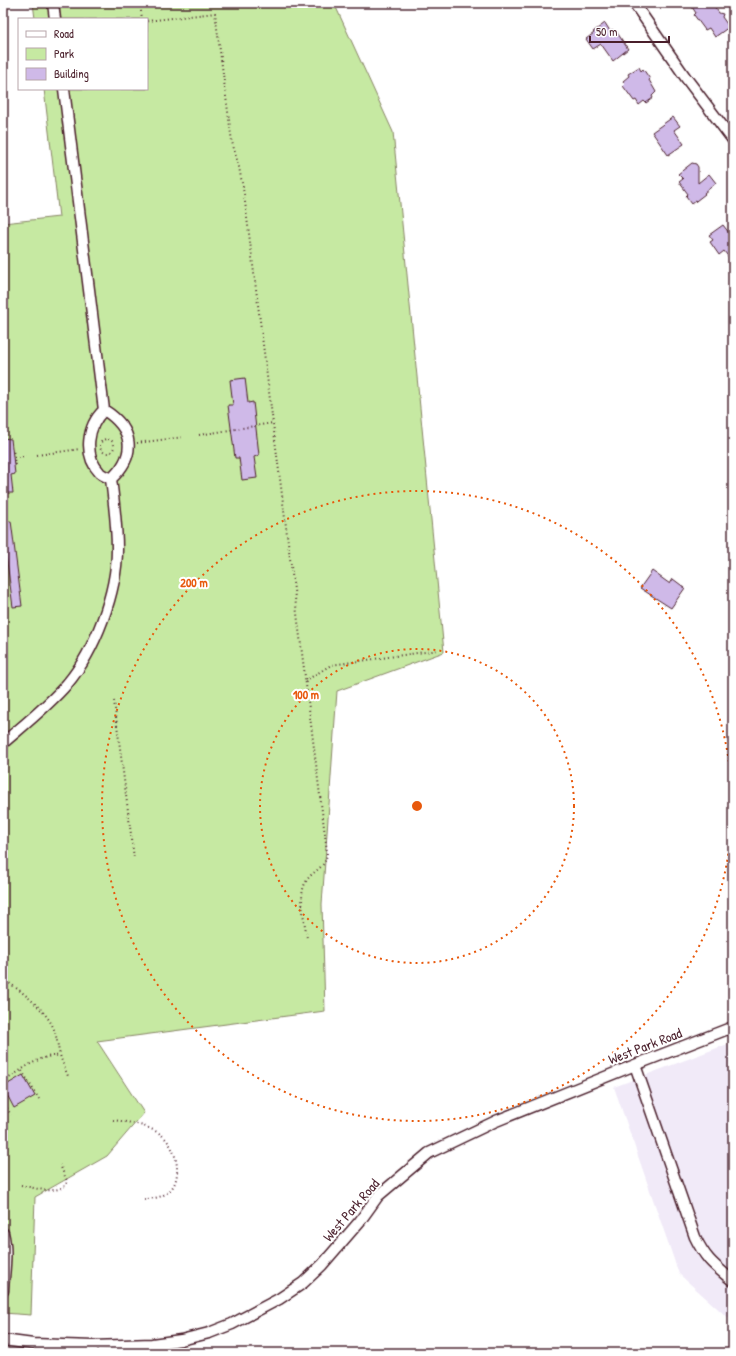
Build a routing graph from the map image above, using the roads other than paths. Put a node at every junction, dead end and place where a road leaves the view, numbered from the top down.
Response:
1 (53, 3) edge
2 (634, 3) edge
3 (55, 18) edge
4 (64, 90) edge
5 (733, 140) edge
6 (104, 410) junction
7 (111, 479) junction
8 (3, 743) edge
9 (733, 1027) edge
10 (635, 1064) junction
11 (3, 1233) edge
12 (733, 1281) edge
13 (3, 1291) edge
14 (3, 1340) edge

1 - 3 street
2 - 5 street
4 - 6 street
6 - 7 street
6 - 7 street
7 - 8 street
9 - 10 street, West Park Road
10 - 12 street
10 - 14 street, West Park Road
11 - 13 street

